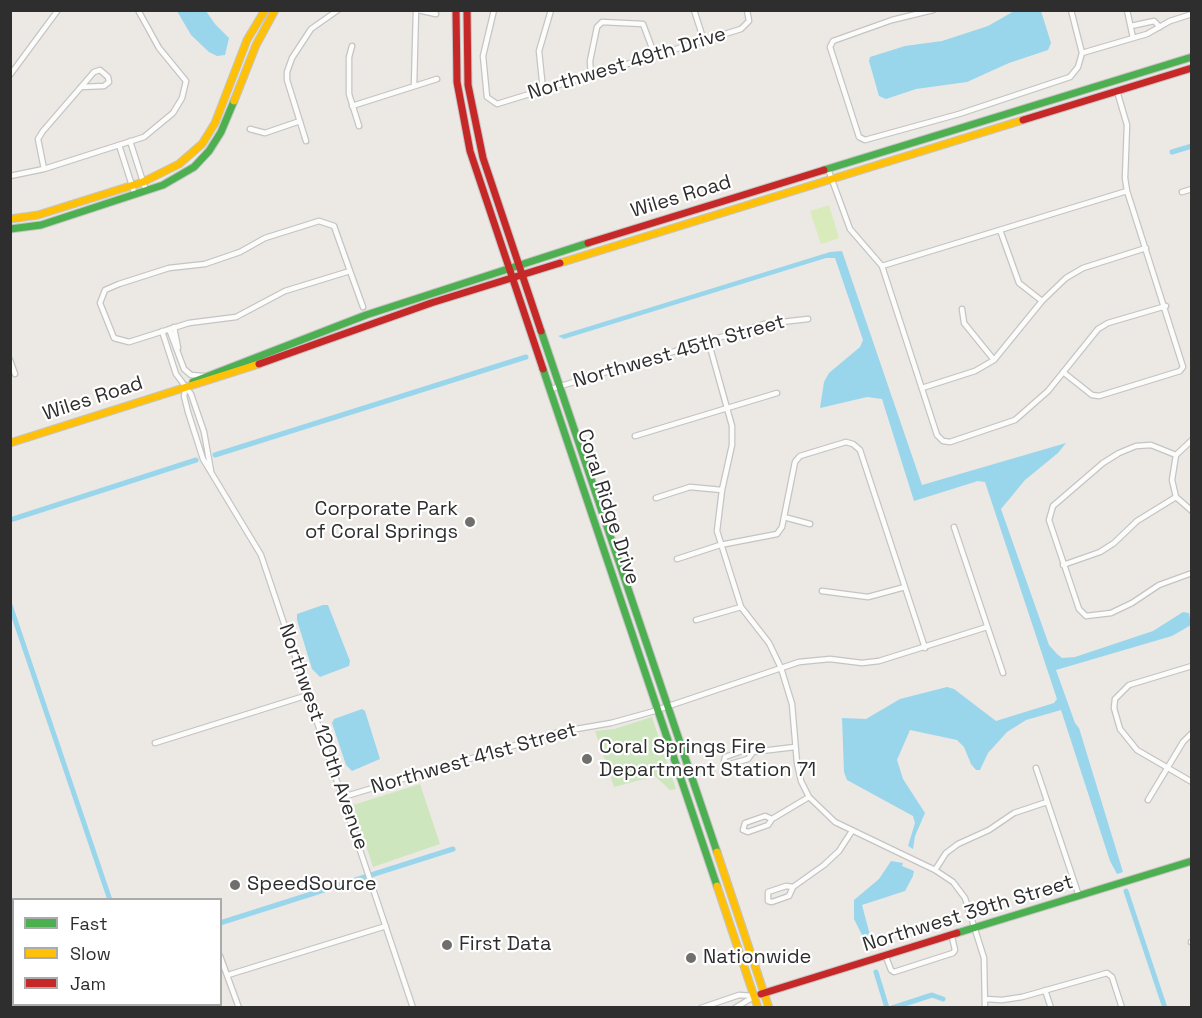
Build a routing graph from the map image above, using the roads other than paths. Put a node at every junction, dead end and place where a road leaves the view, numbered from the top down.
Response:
1 (58, 10) edge
2 (138, 10) edge
3 (265, 10) edge
4 (275, 10) edge
5 (417, 10) edge
6 (456, 10) edge
7 (467, 10) edge
8 (494, 10) edge
9 (551, 10) edge
10 (694, 10) edge
11 (747, 10) edge
12 (933, 10) edge
13 (1071, 10) edge
14 (1127, 10) edge
15 (335, 11) edge
16 (436, 14) dead end
17 (1191, 14) edge
18 (1131, 26) junction
19 (1160, 27) junction
20 (1132, 38) junction
21 (704, 40) junction
22 (352, 46) dead end
23 (1082, 52) junction
24 (655, 56) junction
25 (1191, 57) edge
26 (1191, 68) edge
27 (10, 75) edge
28 (591, 76) junction
29 (1126, 77) junction
30 (437, 78) dead end
31 (414, 86) junction
32 (81, 87) junction
33 (543, 90) junction
34 (1117, 91) junction
35 (352, 106) junction
36 (300, 122) junction
37 (359, 126) dead end
38 (250, 129) dead end
39 (130, 141) junction
40 (306, 141) dead end
41 (119, 145) junction
42 (44, 169) junction
43 (828, 169) junction
44 (10, 176) edge
45 (832, 179) junction
46 (143, 182) junction
47 (132, 185) junction
48 (1191, 189) edge
49 (146, 191) junction
50 (1127, 191) junction
51 (1182, 192) dead end
52 (135, 195) junction
53 (10, 219) edge
54 (10, 229) edge
55 (1000, 230) junction
56 (1146, 248) junction
57 (519, 264) junction
58 (509, 267) junction
59 (882, 267) junction
60 (350, 271) junction
61 (522, 274) junction
62 (513, 277) junction
63 (1042, 301) junction
64 (1166, 306) junction
65 (363, 307) dead end
66 (962, 309) dead end
67 (808, 319) dead end
68 (172, 328) junction
69 (162, 331) junction
70 (173, 340) junction
71 (708, 340) junction
72 (166, 342) junction
73 (177, 348) junction
74 (994, 360) junction
75 (11, 361) edge
76 (1063, 372) junction
77 (15, 374) dead end
78 (204, 376) junction
79 (186, 386) junction
80 (560, 386) junction
81 (922, 388) junction
82 (550, 389) junction
83 (777, 393) dead end
84 (727, 407) junction
85 (635, 436) dead end
86 (1191, 440) edge
87 (10, 443) edge
88 (1176, 455) junction
89 (212, 477) junction
90 (722, 490) junction
91 (1176, 497) junction
92 (656, 498) dead end
93 (1191, 511) edge
94 (784, 517) junction
95 (810, 524) dead end
96 (954, 527) dead end
97 (720, 544) junction
98 (677, 559) dead end
99 (1063, 565) junction
100 (1191, 573) edge
101 (905, 587) junction
102 (822, 591) dead end
103 (741, 607) junction
104 (696, 620) dead end
105 (987, 627) junction
106 (925, 648) junction
107 (1191, 666) edge
108 (781, 668) junction
109 (1003, 673) dead end
110 (308, 695) junction
111 (667, 706) junction
112 (658, 709) junction
113 (1191, 733) edge
114 (155, 743) dead end
115 (795, 747) junction
116 (753, 753) junction
117 (1036, 768) dead end
118 (1167, 768) junction
119 (1191, 782) edge
120 (343, 797) junction
121 (809, 797) junction
122 (1148, 800) dead end
123 (1047, 802) junction
124 (772, 819) junction
125 (852, 831) junction
126 (1191, 861) edge
127 (935, 870) junction
128 (793, 887) junction
129 (1079, 896) junction
130 (386, 926) junction
131 (976, 930) junction
132 (952, 937) junction
133 (886, 957) junction
134 (222, 961) edge
135 (228, 975) junction
136 (1045, 990) junction
137 (764, 993) junction
138 (754, 996) junction
139 (985, 999) junction
140 (239, 1008) edge
141 (413, 1008) edge
142 (701, 1008) edge
143 (735, 1008) edge
144 (758, 1008) edge
145 (769, 1008) edge
146 (985, 1008) edge
147 (1051, 1008) edge
148 (1122, 1008) edge

1 - 27 street
2 - 39 street
3 - 46 main road
4 - 49 main road
5 - 16 street
5 - 31 street
6 - 58 main road, Coral Ridge Drive
7 - 57 main road, Coral Ridge Drive
8 - 33 street, Northwest 49th Drive
9 - 33 street
10 - 21 street
11 - 21 street, Northwest 49th Drive
12 - 23 street
13 - 23 street
14 - 18 street
15 - 36 street
17 - 19 street
18 - 19 street
18 - 20 street
19 - 20 street
20 - 23 street
21 - 24 street, Northwest 49th Drive
22 - 35 street
24 - 28 street, Northwest 49th Drive
24 - 28 street
25 - 29 main road, Wiles Road
26 - 34 main road, Wiles Road
28 - 33 street, Northwest 49th Drive
29 - 34 main road
29 - 43 main road, Wiles Road
30 - 31 street
31 - 35 street
32 - 32 street
32 - 42 street
34 - 45 main road, Wiles Road
34 - 50 street
35 - 37 street
36 - 38 street
36 - 40 street
39 - 41 street
39 - 46 street
41 - 42 street
41 - 47 street
42 - 44 street
43 - 45 street
43 - 57 main road, Wiles Road
45 - 59 street
45 - 61 main road, Wiles Road
46 - 47 main road
46 - 49 street
47 - 52 street
47 - 53 main road
48 - 51 street
49 - 52 main road
50 - 55 street
50 - 56 street
52 - 54 main road
55 - 59 street
55 - 63 street
56 - 63 street
56 - 64 street
57 - 58 main road, Wiles Road
57 - 61 main road, Coral Ridge Drive
58 - 62 main road, Coral Ridge Drive
58 - 78 main road, Wiles Road
59 - 81 street
60 - 65 street
60 - 68 street
60 - 69 street
61 - 62 main road, Wiles Road
61 - 80 main road, Coral Ridge Drive
62 - 79 main road, Wiles Road
62 - 82 main road, Coral Ridge Drive
63 - 74 street
64 - 76 street
64 - 76 street
66 - 74 street
67 - 71 street, Northwest 45th Street
68 - 69 street
68 - 70 street
68 - 73 street
69 - 72 street
70 - 72 street
70 - 73 street
71 - 80 street, Northwest 45th Street
71 - 84 street
72 - 79 street
73 - 78 street
74 - 81 street
75 - 77 street
76 - 81 street
78 - 79 main road, Wiles Road
79 - 87 main road, Wiles Road
79 - 89 street, Northwest 120th Avenue
79 - 89 street, Northwest 120th Avenue
80 - 82 street, Northwest 45th Street
80 - 111 main road, Coral Ridge Drive
82 - 112 main road, Coral Ridge Drive
83 - 84 street
84 - 85 street
84 - 90 street
86 - 88 street
88 - 91 street
88 - 99 street
89 - 110 street, Northwest 120th Avenue
90 - 92 street
90 - 97 street
91 - 93 street
91 - 99 street
94 - 95 street
94 - 97 street
94 - 101 street
96 - 105 street
97 - 98 street
97 - 103 street
99 - 100 street
101 - 102 street
101 - 106 street
103 - 104 street
103 - 108 street
105 - 106 street, Northwest 41st Street
105 - 109 street
106 - 108 street, Northwest 41st Street
107 - 118 street
108 - 111 street, Northwest 41st Street
108 - 115 street
110 - 114 street
110 - 120 street, Northwest 120th Avenue
111 - 112 street, Northwest 41st Street
111 - 137 main road, Coral Ridge Drive
112 - 120 street, Northwest 41st Street
112 - 138 main road, Coral Ridge Drive
113 - 118 street
115 - 116 street
115 - 121 street
116 - 116 street
117 - 123 street
118 - 119 street
118 - 122 street
120 - 130 street, Northwest 120th Avenue
121 - 124 street
121 - 125 street
123 - 127 street
123 - 129 street
124 - 124 street
125 - 127 street
125 - 128 street
126 - 129 main road, Northwest 39th Street
127 - 131 street
128 - 128 street
129 - 131 main road, Northwest 39th Street
130 - 135 street
130 - 141 street, Northwest 120th Avenue
131 - 132 main road, Northwest 39th Street
131 - 139 street
132 - 133 main road, Northwest 39th Street
132 - 133 street
133 - 137 main road, Northwest 39th Street
134 - 135 street
135 - 140 street
136 - 139 street
136 - 147 street
136 - 148 street
137 - 138 main road, Northwest 39th Street
137 - 145 main road, Coral Ridge Drive
138 - 142 street, Northwest 39th Street
138 - 143 street, Northwest 39th Street
138 - 144 main road, Coral Ridge Drive
139 - 146 street

